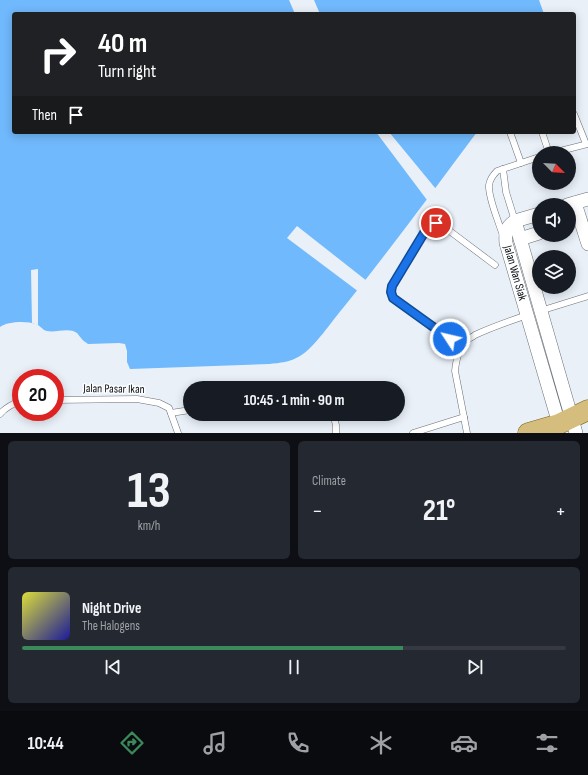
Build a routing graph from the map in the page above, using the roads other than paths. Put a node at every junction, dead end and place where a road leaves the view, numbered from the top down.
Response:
1 (576, 119) edge
2 (511, 134) edge
3 (543, 134) edge
4 (587, 144) edge
5 (546, 146) edge
6 (576, 147) edge
7 (532, 159) edge
8 (521, 163) junction
9 (503, 169) junction
10 (577, 202) edge
11 (532, 216) edge
12 (515, 221) junction
13 (579, 221) edge
14 (532, 235) edge
15 (520, 239) junction
16 (506, 243) junction
17 (588, 244) edge
18 (495, 265) dead end
19 (588, 296) edge
20 (541, 311) junction
21 (527, 315) junction
22 (462, 347) junction
23 (64, 400) edge
24 (12, 404) edge
25 (183, 411) edge
26 (171, 412) junction
27 (0, 414) edge
28 (464, 417) junction
29 (335, 421) edge
30 (574, 421) edge
31 (178, 433) edge
32 (336, 433) edge
33 (413, 433) edge
34 (467, 433) edge
35 (528, 433) edge

1 - 4 lane
2 - 8 lane
3 - 5 lane
4 - 6 lane
7 - 8 lane
8 - 9 lane
9 - 12 lane
9 - 16 lane
10 - 13 street
11 - 12 street
12 - 15 street, Jalan Wan Siak
12 - 16 street, Jalan Wan Siak
13 - 17 street
14 - 15 street
15 - 20 street, Jalan Wan Siak
16 - 21 street, Jalan Wan Siak
18 - 22 lane
19 - 20 lane
20 - 21 lane
20 - 30 street, Jalan Wan Siak
21 - 22 lane
21 - 30 street, Jalan Wan Siak
22 - 28 lane
23 - 26 lane, Jalan Pasar Ikan
24 - 27 lane
25 - 26 lane
26 - 31 lane
28 - 33 lane
28 - 34 lane
29 - 32 lane
30 - 35 main road

